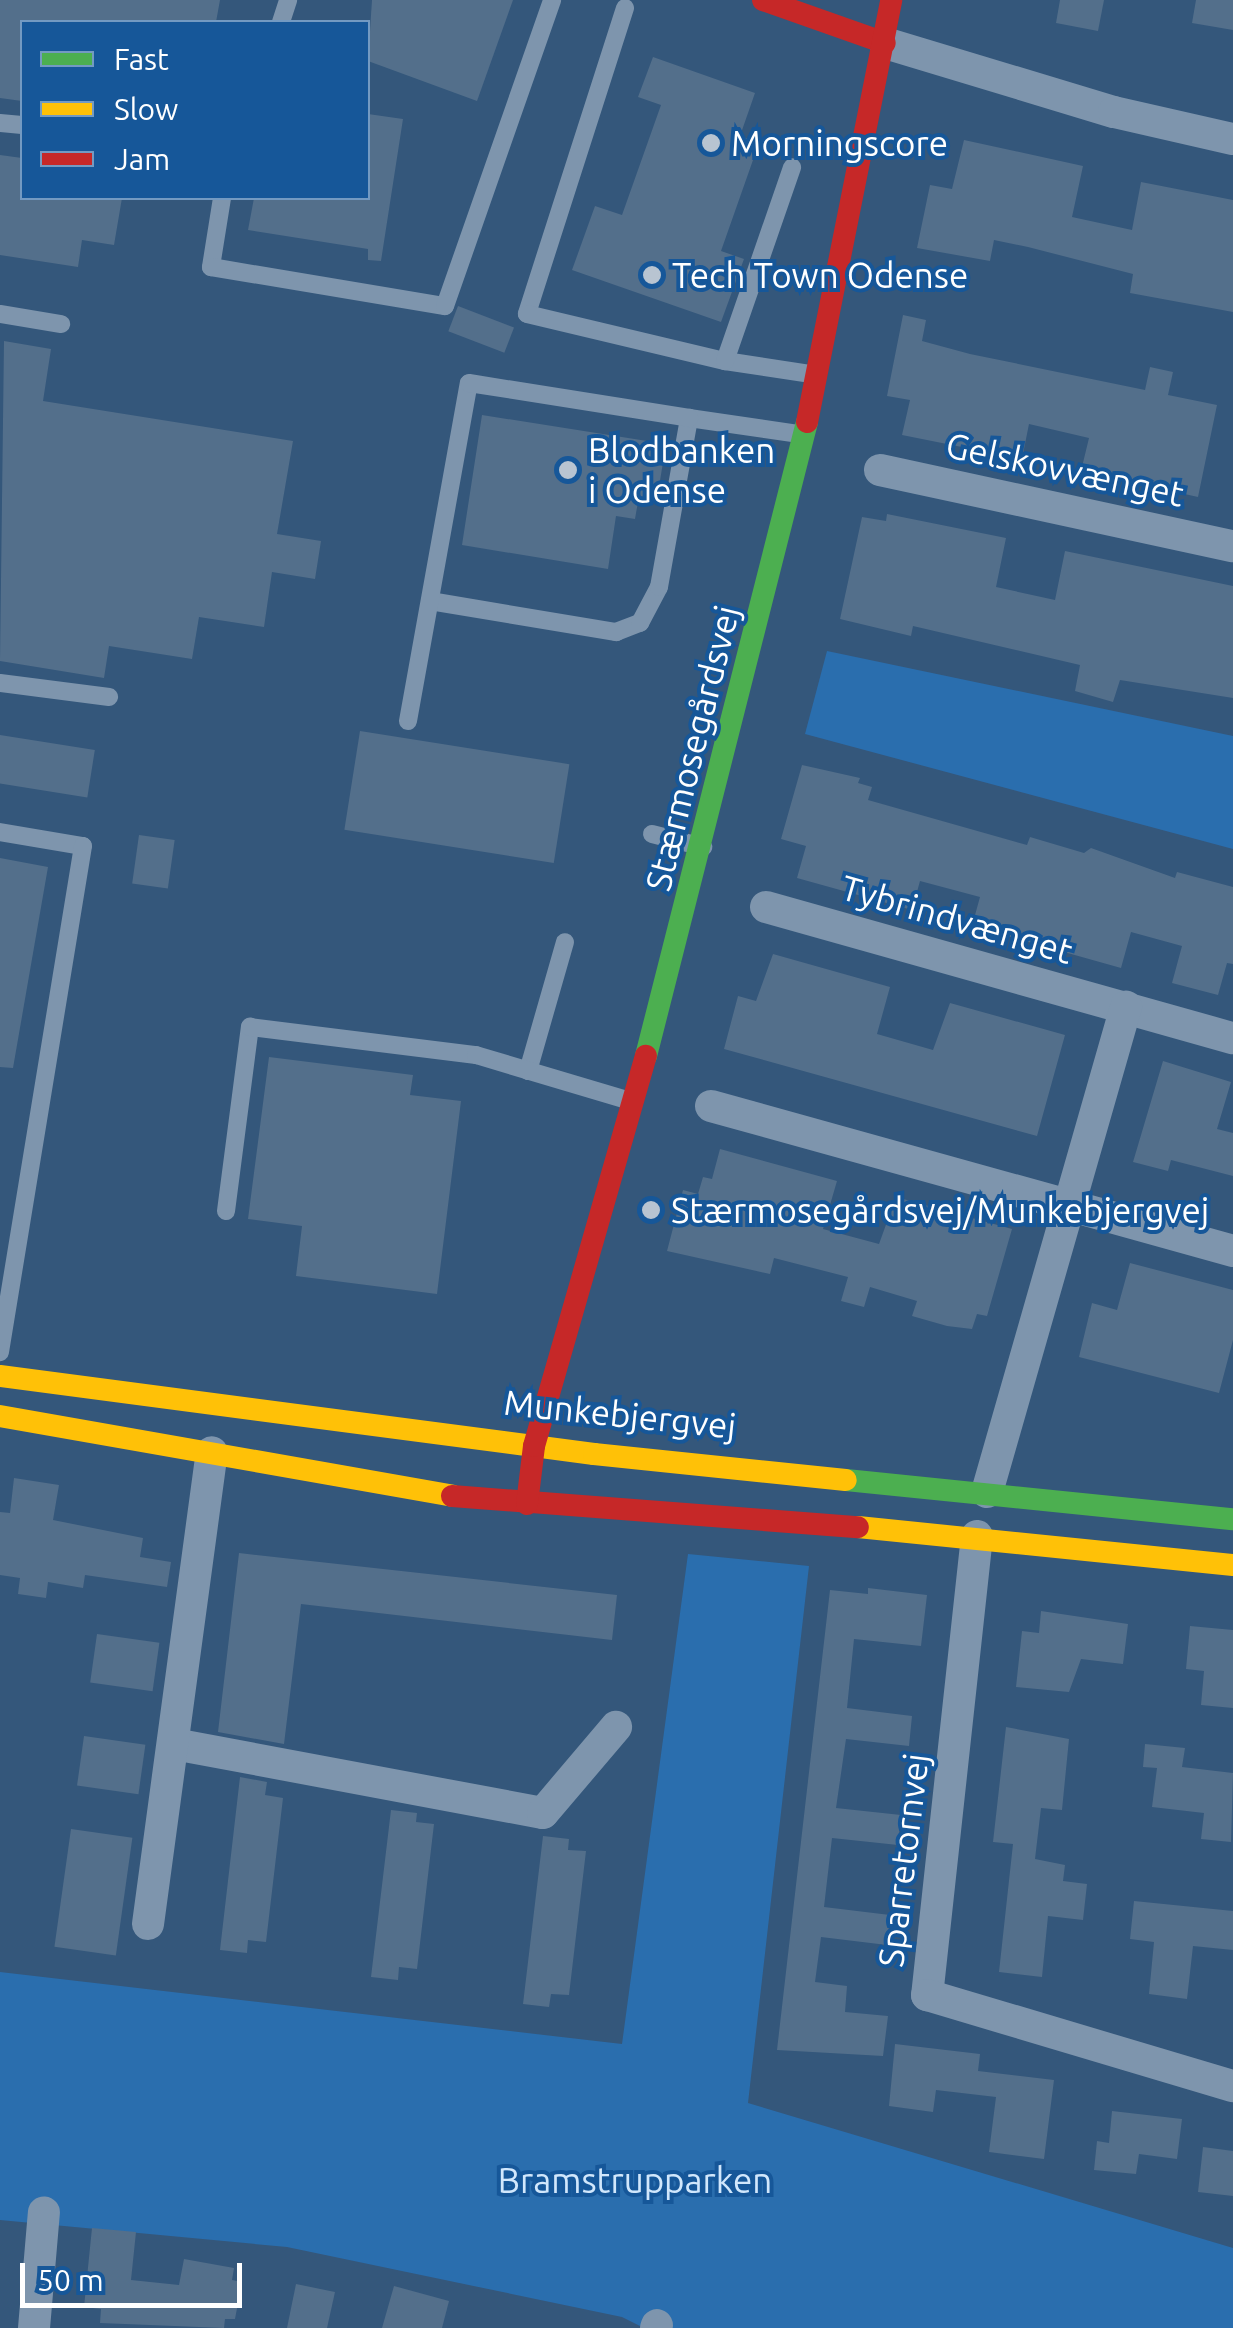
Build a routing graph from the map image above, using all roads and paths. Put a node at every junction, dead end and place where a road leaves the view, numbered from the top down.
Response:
1 (552, 0) edge
2 (763, 0) edge
3 (891, 0) edge
4 (625, 8) dead end
5 (884, 43) junction
6 (1233, 139) edge
7 (792, 167) dead end
8 (222, 200) edge
9 (0, 314) edge
10 (61, 324) dead end
11 (724, 362) junction
12 (819, 375) junction
13 (689, 418) junction
14 (806, 434) junction
15 (880, 470) dead end
16 (1233, 546) edge
17 (430, 601) junction
18 (0, 683) edge
19 (110, 697) dead end
20 (408, 722) dead end
21 (0, 832) edge
22 (652, 834) dead end
23 (704, 847) junction
24 (766, 906) dead end
25 (565, 942) dead end
26 (1126, 1008) junction
27 (1233, 1038) edge
28 (528, 1071) junction
29 (634, 1102) junction
30 (711, 1106) dead end
31 (1070, 1206) junction
32 (226, 1211) dead end
33 (1233, 1251) edge
34 (0, 1352) edge
35 (0, 1376) edge
36 (0, 1416) edge
37 (534, 1446) junction
38 (212, 1452) junction
39 (392, 1460) dead end
40 (281, 1461) junction
41 (505, 1472) dead end
42 (988, 1492) junction
43 (527, 1504) junction
44 (1233, 1519) edge
45 (977, 1536) junction
46 (1233, 1565) edge
47 (616, 1727) dead end
48 (174, 1744) junction
49 (148, 1924) dead end
50 (1233, 2086) edge
51 (44, 2212) dead end
52 (34, 2328) edge

1 - 8 lane
2 - 5 street
3 - 5 street, Stærmosegårdsvej
4 - 11 lane
5 - 6 street
5 - 12 street, Stærmosegårdsvej
7 - 11 lane
9 - 10 lane
11 - 12 lane
12 - 14 street, Stærmosegårdsvej
13 - 14 lane
13 - 17 lane
13 - 17 lane
14 - 23 street, Stærmosegårdsvej
15 - 16 street, Gelskovvænget
17 - 20 lane
18 - 19 lane
21 - 34 lane
22 - 23 lane
23 - 29 street, Stærmosegårdsvej
24 - 26 street, Tybrindvænget
25 - 28 lane
26 - 27 street, Tybrindvænget
26 - 31 street
28 - 29 lane
28 - 32 lane
29 - 37 street, Stærmosegårdsvej
30 - 31 street
31 - 33 street
31 - 42 street
35 - 37 street, Munkebjergvej
36 - 38 street
37 - 41 street
37 - 42 street, Munkebjergvej
37 - 43 street, Stærmosegårdsvej
38 - 40 street
38 - 48 street
39 - 40 street
40 - 43 street
42 - 44 street, Munkebjergvej
43 - 45 street
45 - 46 street
45 - 50 street, Sparretornvej
47 - 48 street
48 - 49 street
51 - 52 street

